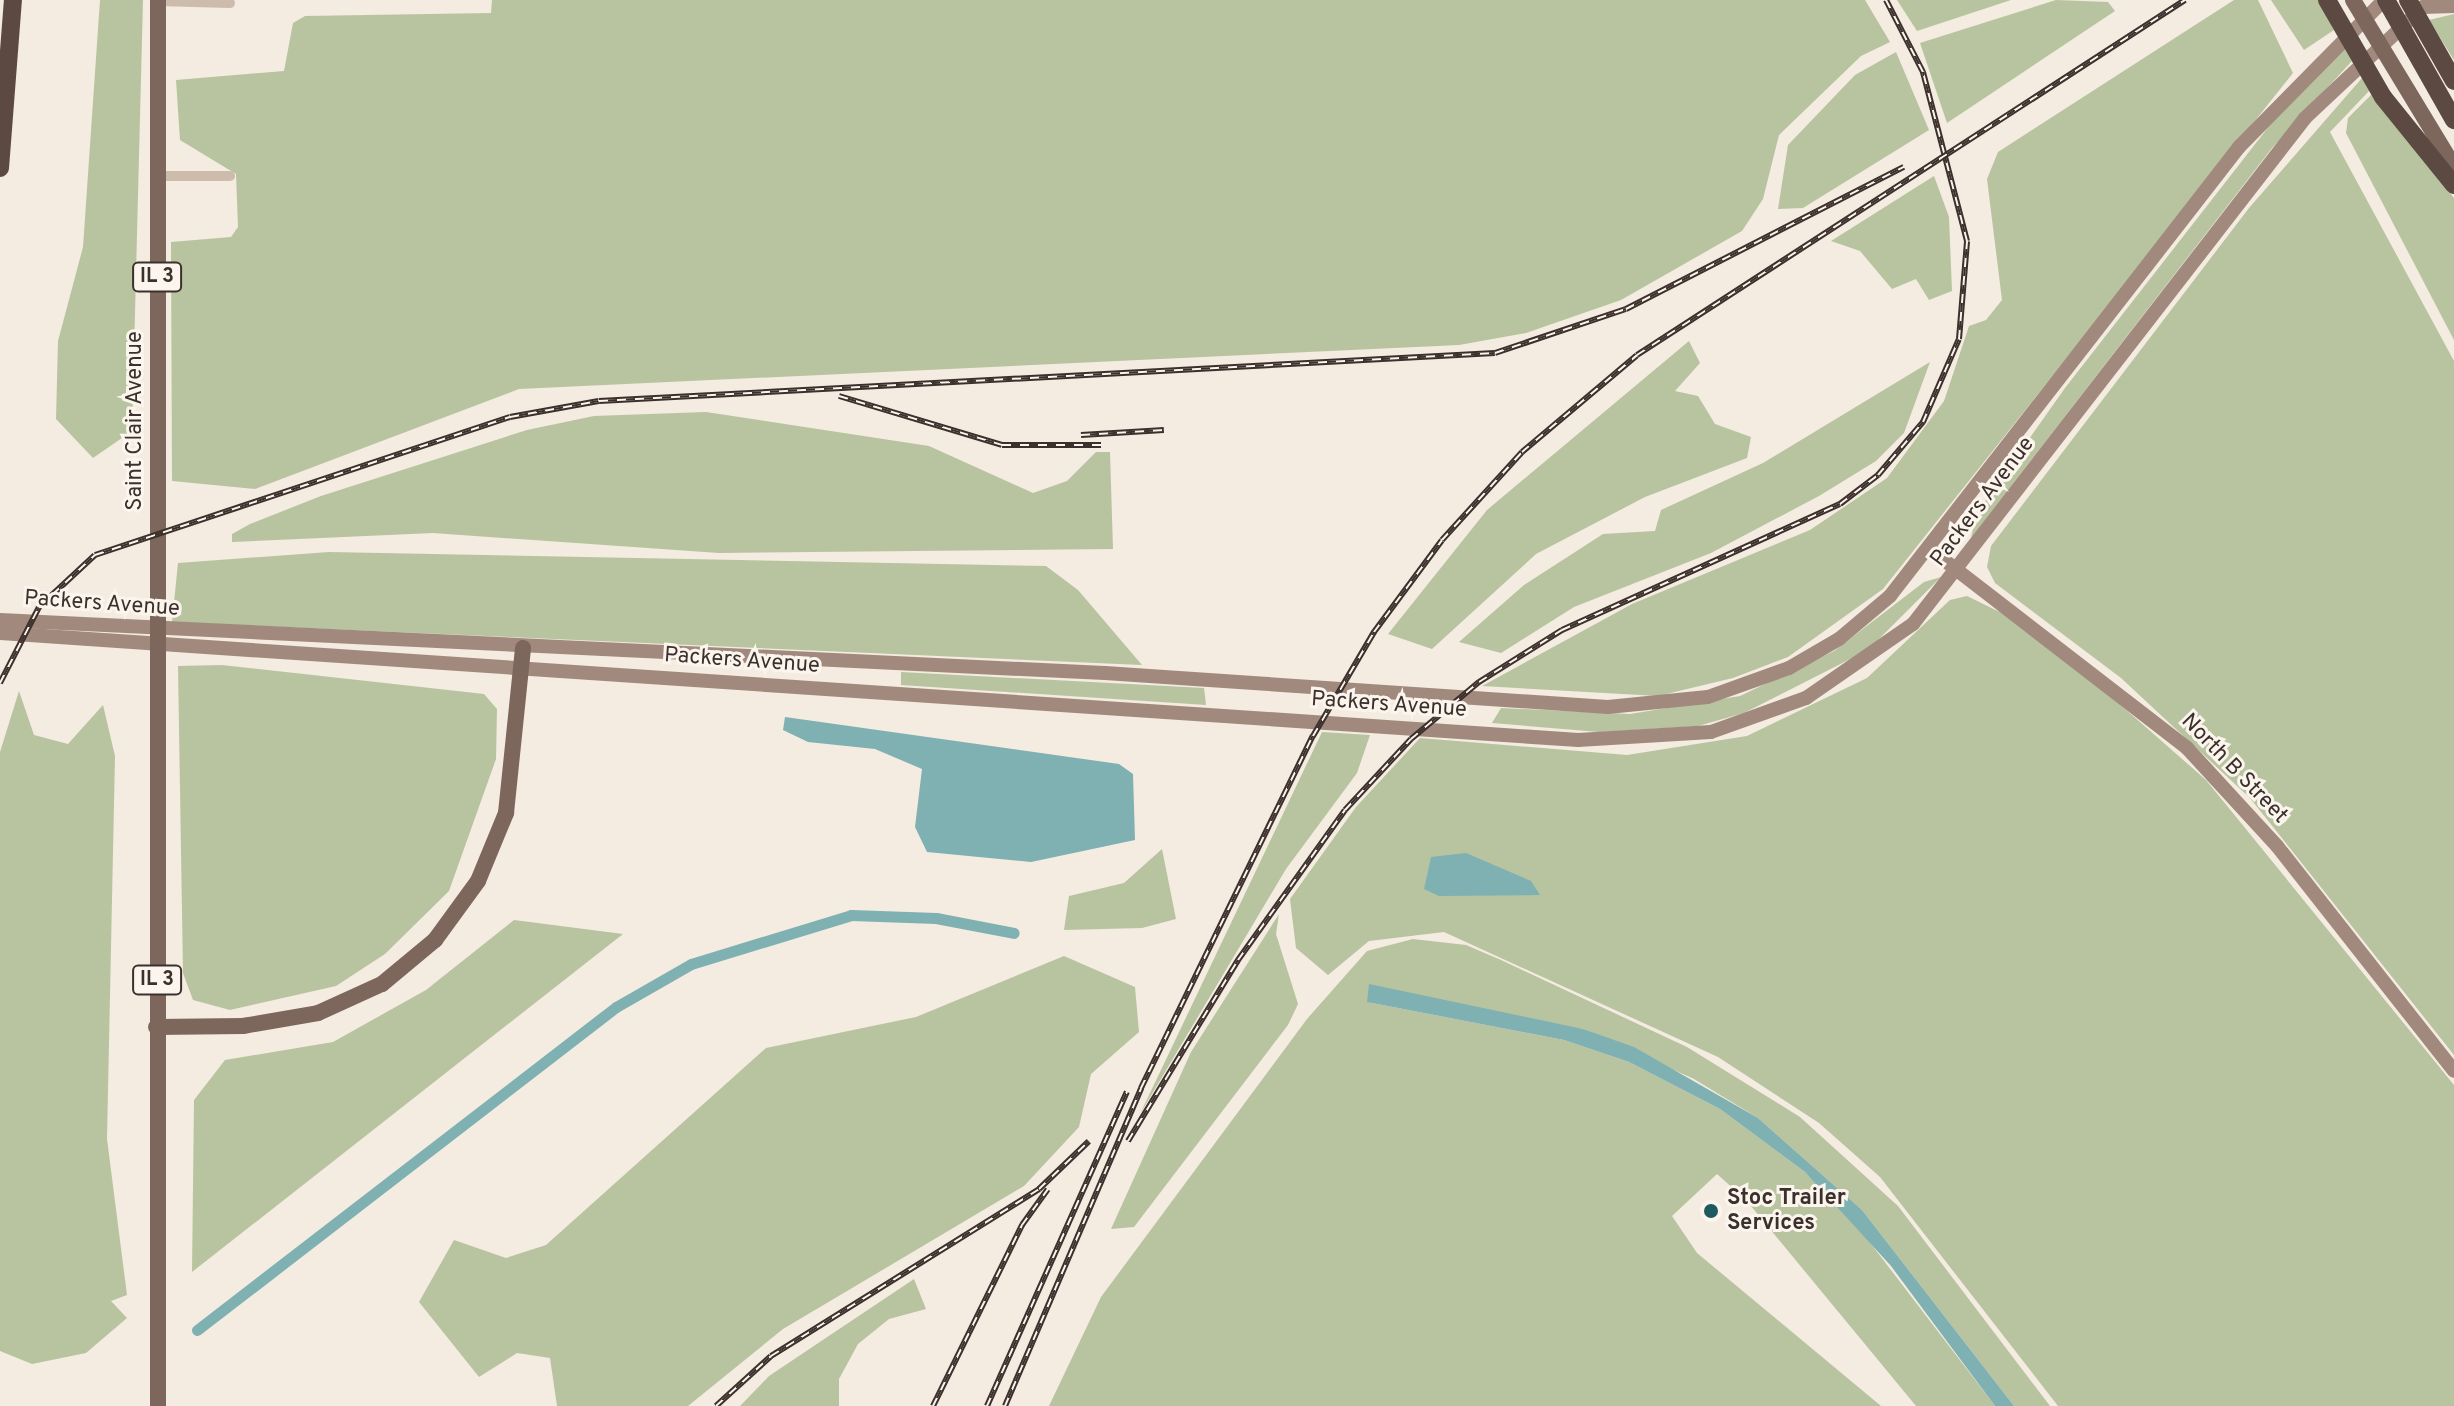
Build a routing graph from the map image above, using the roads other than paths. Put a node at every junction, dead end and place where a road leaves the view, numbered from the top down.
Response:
1 (13, 0) edge
2 (2327, 0) edge
3 (2353, 0) edge
4 (2364, 0) edge
5 (2385, 0) edge
6 (2408, 0) edge
7 (158, 1) edge
8 (230, 3) dead end
9 (2454, 6) edge
10 (2454, 80) edge
11 (2409, 106) junction
12 (2454, 120) edge
13 (2454, 153) edge
14 (2454, 167) edge
15 (0, 168) edge
16 (156, 176) junction
17 (230, 176) dead end
18 (2454, 185) edge
19 (1931, 550) junction
20 (1959, 571) junction
21 (0, 620) edge
22 (0, 633) edge
23 (213, 640) junction
24 (523, 648) junction
25 (522, 667) junction
26 (156, 1027) junction
27 (2454, 1071) edge
28 (158, 1406) edge

1 - 15 highway
2 - 11 highway
3 - 11 main road
4 - 11 main road
5 - 12 highway
5 - 19 main road, Packers Avenue
6 - 10 highway
7 - 8 street
7 - 16 main road, Saint Clair Avenue / IL 3
9 - 20 main road, Packers Avenue
11 - 13 main road
11 - 14 main road
11 - 18 highway
16 - 17 street
16 - 26 main road, Saint Clair Avenue / IL 3
19 - 20 main road, North B Street
19 - 24 main road, Packers Avenue
20 - 25 main road, Packers Avenue
20 - 27 main road, North B Street
21 - 23 main road, Packers Avenue
22 - 23 main road, Packers Avenue
23 - 24 main road, Packers Avenue
23 - 25 main road, Packers Avenue
24 - 25 main road
25 - 26 main road
26 - 28 main road, IL 3

